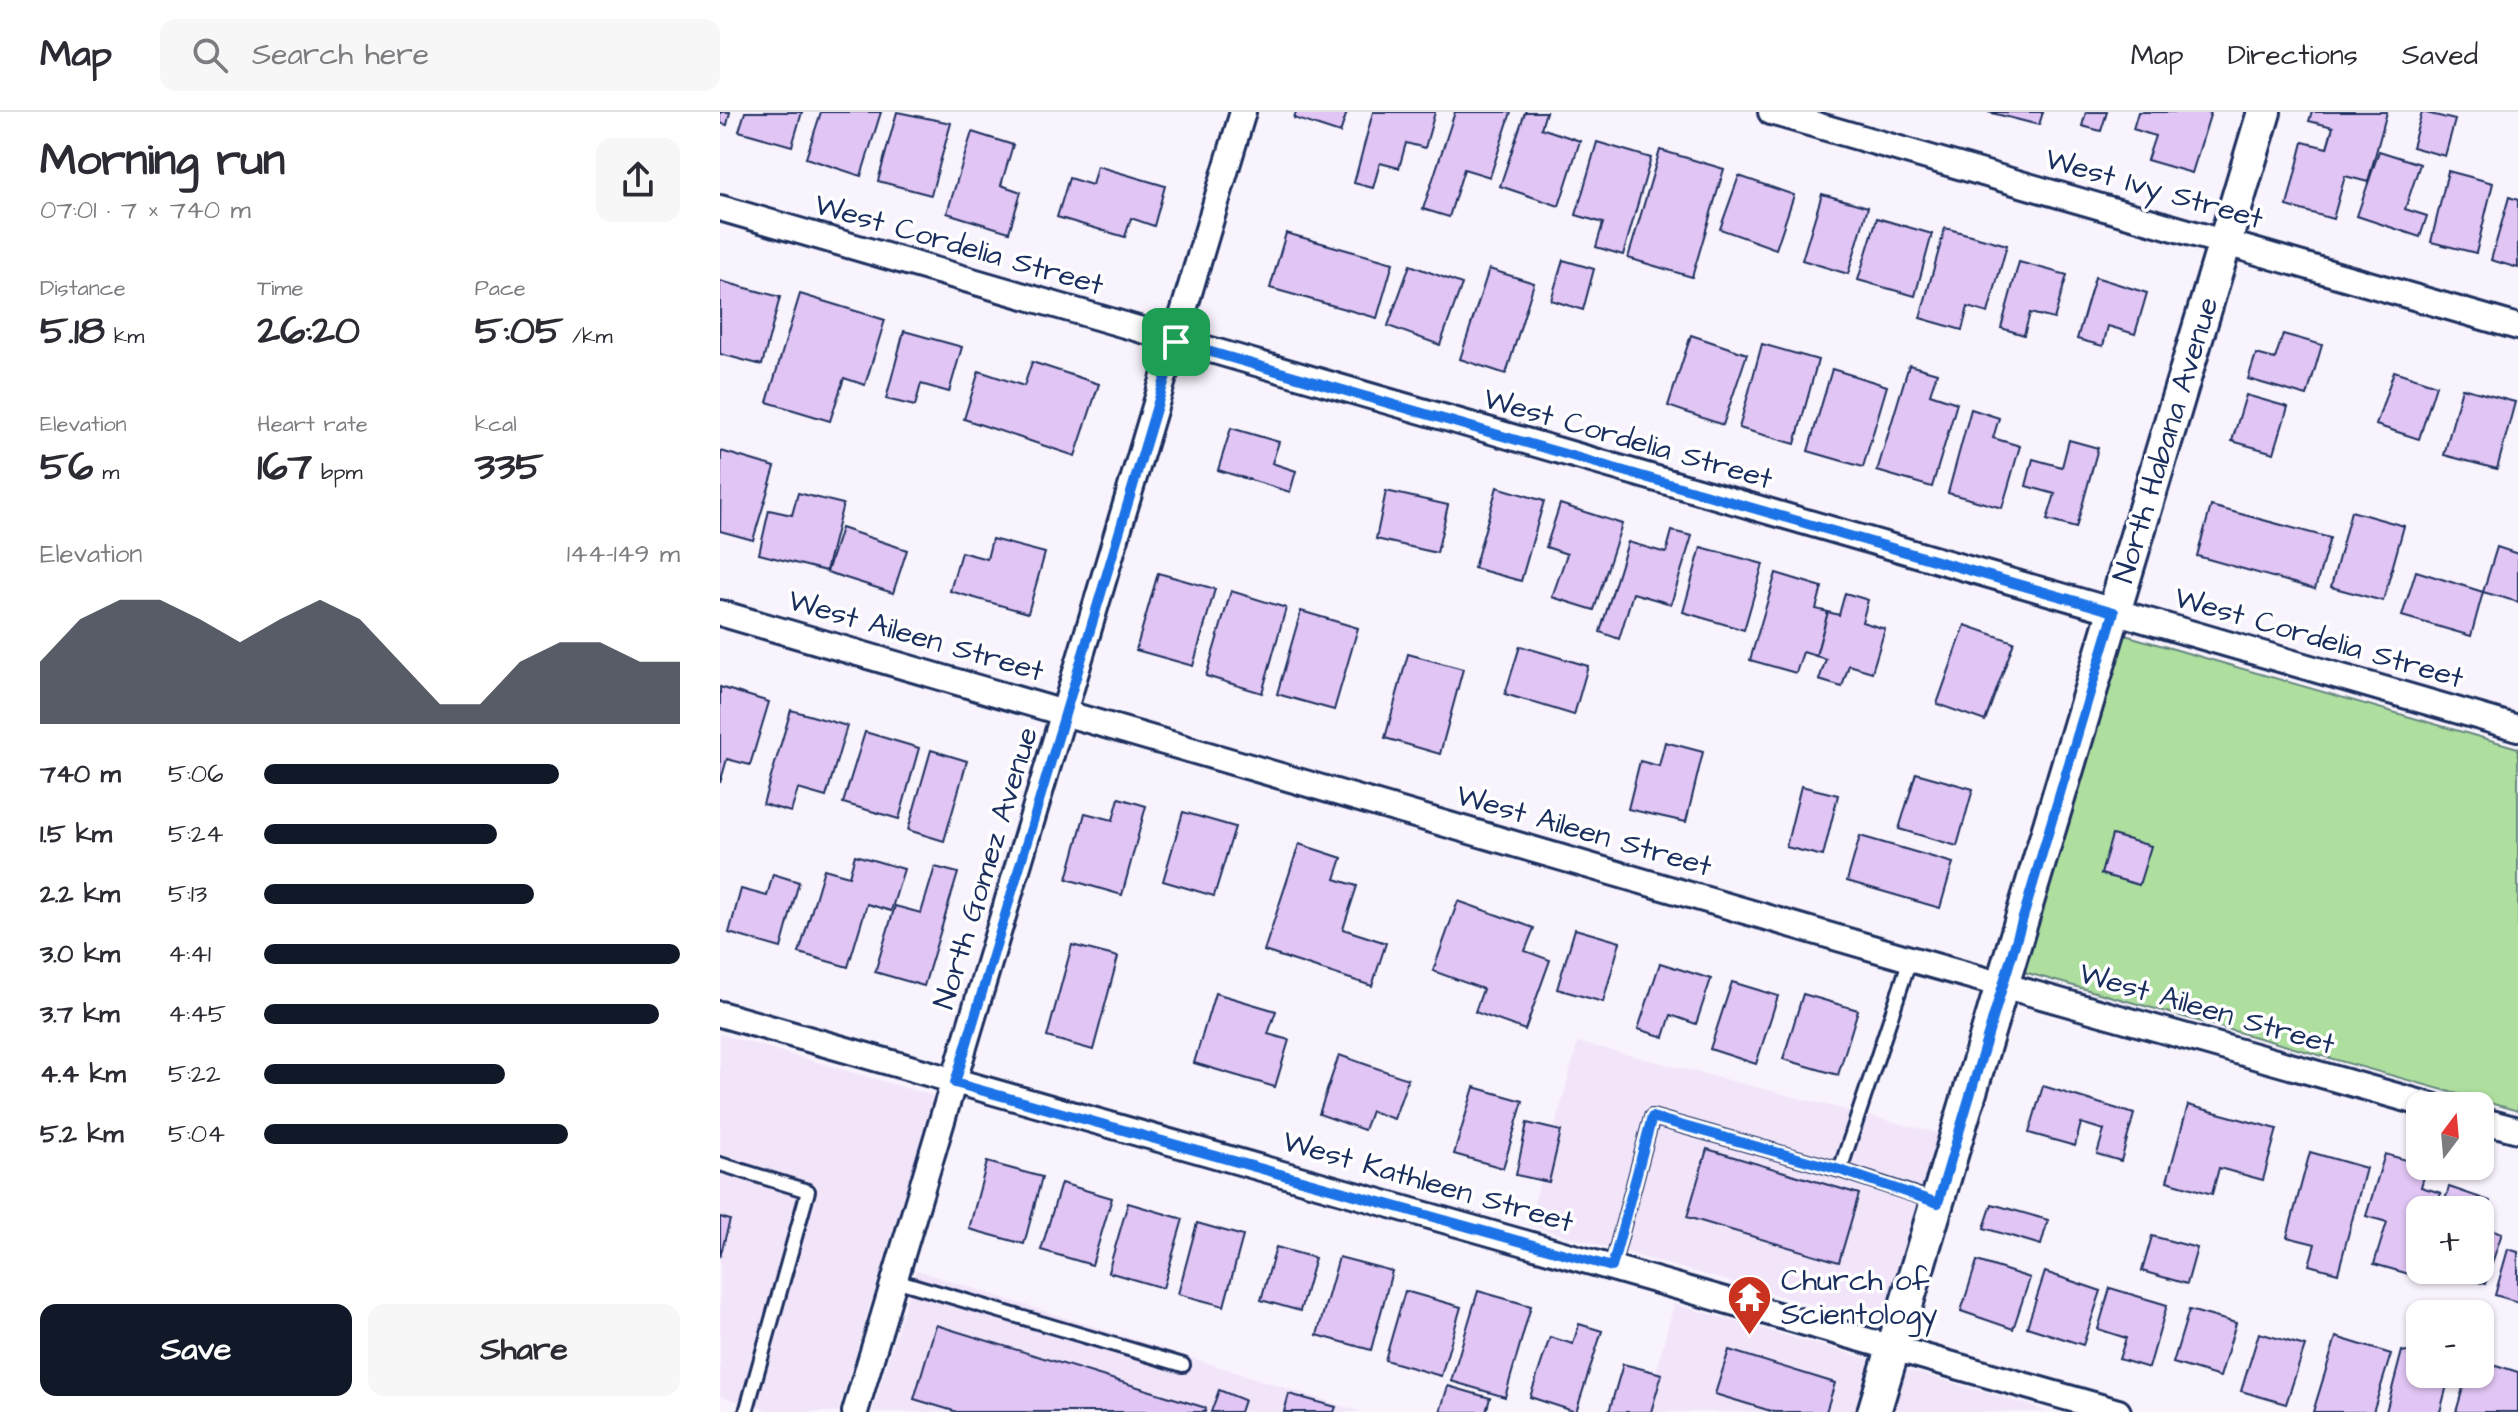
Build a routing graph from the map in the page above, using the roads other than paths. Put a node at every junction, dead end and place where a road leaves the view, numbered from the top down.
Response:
1 (1243, 112) edge
2 (1771, 112) edge
3 (2264, 112) edge
4 (720, 208) edge
5 (2225, 243) junction
6 (2518, 327) edge
7 (1176, 342) junction
8 (2114, 612) junction
9 (720, 613) edge
10 (1065, 713) junction
11 (2518, 728) edge
12 (1910, 959) junction
13 (2003, 985) junction
14 (720, 1014) edge
15 (955, 1083) junction
16 (2406, 1099) edge
17 (2494, 1124) edge
18 (2518, 1130) edge
19 (720, 1164) edge
20 (1840, 1170) junction
21 (1938, 1203) junction
22 (1612, 1267) junction
23 (895, 1280) junction
24 (1894, 1347) junction
25 (1183, 1365) dead end
26 (746, 1412) edge
27 (855, 1412) edge
28 (1874, 1412) edge
29 (2118, 1412) edge

1 - 7 street, North Gomez Avenue
2 - 5 street, West Ivy Street
3 - 5 street, North Habana Avenue
4 - 7 street, West Cordelia Street
5 - 6 street, West Ivy Street
5 - 8 street, North Habana Avenue
7 - 8 street, West Cordelia Street
7 - 10 street, North Gomez Avenue
8 - 11 street, West Cordelia Street
8 - 13 street, North Habana Avenue
9 - 10 street, West Aileen Street
10 - 12 street, West Aileen Street
10 - 15 street, North Gomez Avenue
12 - 13 street, West Aileen Street
12 - 20 lane
13 - 16 street, West Aileen Street
13 - 21 street, North Habana Avenue
14 - 15 street, West Kathleen Street
15 - 22 street, West Kathleen Street
15 - 23 street, North Gomez Avenue
17 - 18 street
19 - 26 lane
20 - 21 lane
20 - 22 lane
21 - 24 street, North Habana Avenue
22 - 24 street, West Kathleen Street
23 - 25 lane
23 - 27 street, North Gomez Avenue
24 - 28 street, North Habana Avenue
24 - 29 street, West Kathleen Street

